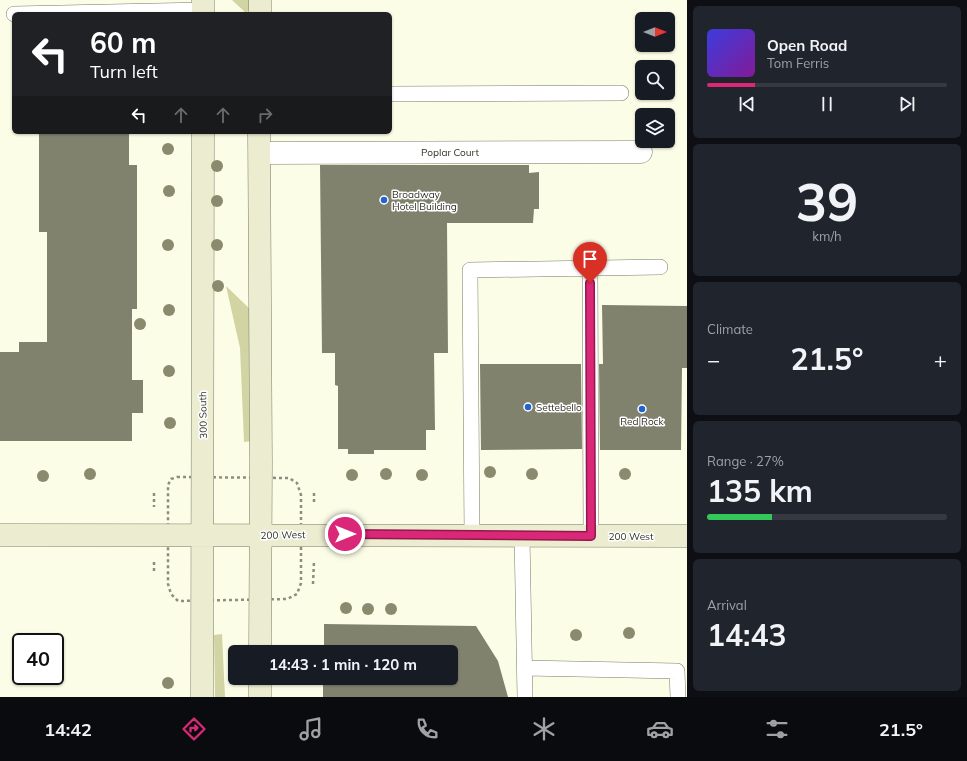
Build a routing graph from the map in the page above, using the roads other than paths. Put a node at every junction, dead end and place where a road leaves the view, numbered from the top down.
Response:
1 (260, 0) edge
2 (203, 8) edge
3 (77, 12) edge
4 (260, 12) edge
5 (0, 14) edge
6 (12, 14) edge
7 (621, 93) dead end
8 (392, 94) edge
9 (203, 134) edge
10 (259, 143) edge
11 (641, 152) dead end
12 (660, 266) dead end
13 (590, 268) junction
14 (203, 534) junction
15 (0, 535) edge
16 (261, 535) junction
17 (472, 535) junction
18 (522, 535) junction
19 (591, 536) junction
20 (687, 536) edge
21 (260, 645) edge
22 (525, 668) junction
23 (260, 685) edge
24 (202, 697) edge
25 (260, 697) edge
26 (526, 697) edge
27 (678, 697) edge

1 - 4 street
2 - 3 lane
5 - 6 lane
7 - 8 lane
9 - 14 street, 300 South
10 - 11 street, Poplar Court
10 - 16 street
12 - 13 lane
13 - 17 lane
13 - 19 lane
14 - 15 street, 200 West
14 - 16 street, 200 West
14 - 24 street, 300 South
16 - 17 street, 200 West
16 - 21 street
17 - 18 street, 200 West
18 - 19 street, 200 West
18 - 22 lane
19 - 20 street, 200 West
22 - 26 lane
22 - 27 lane
23 - 25 street

